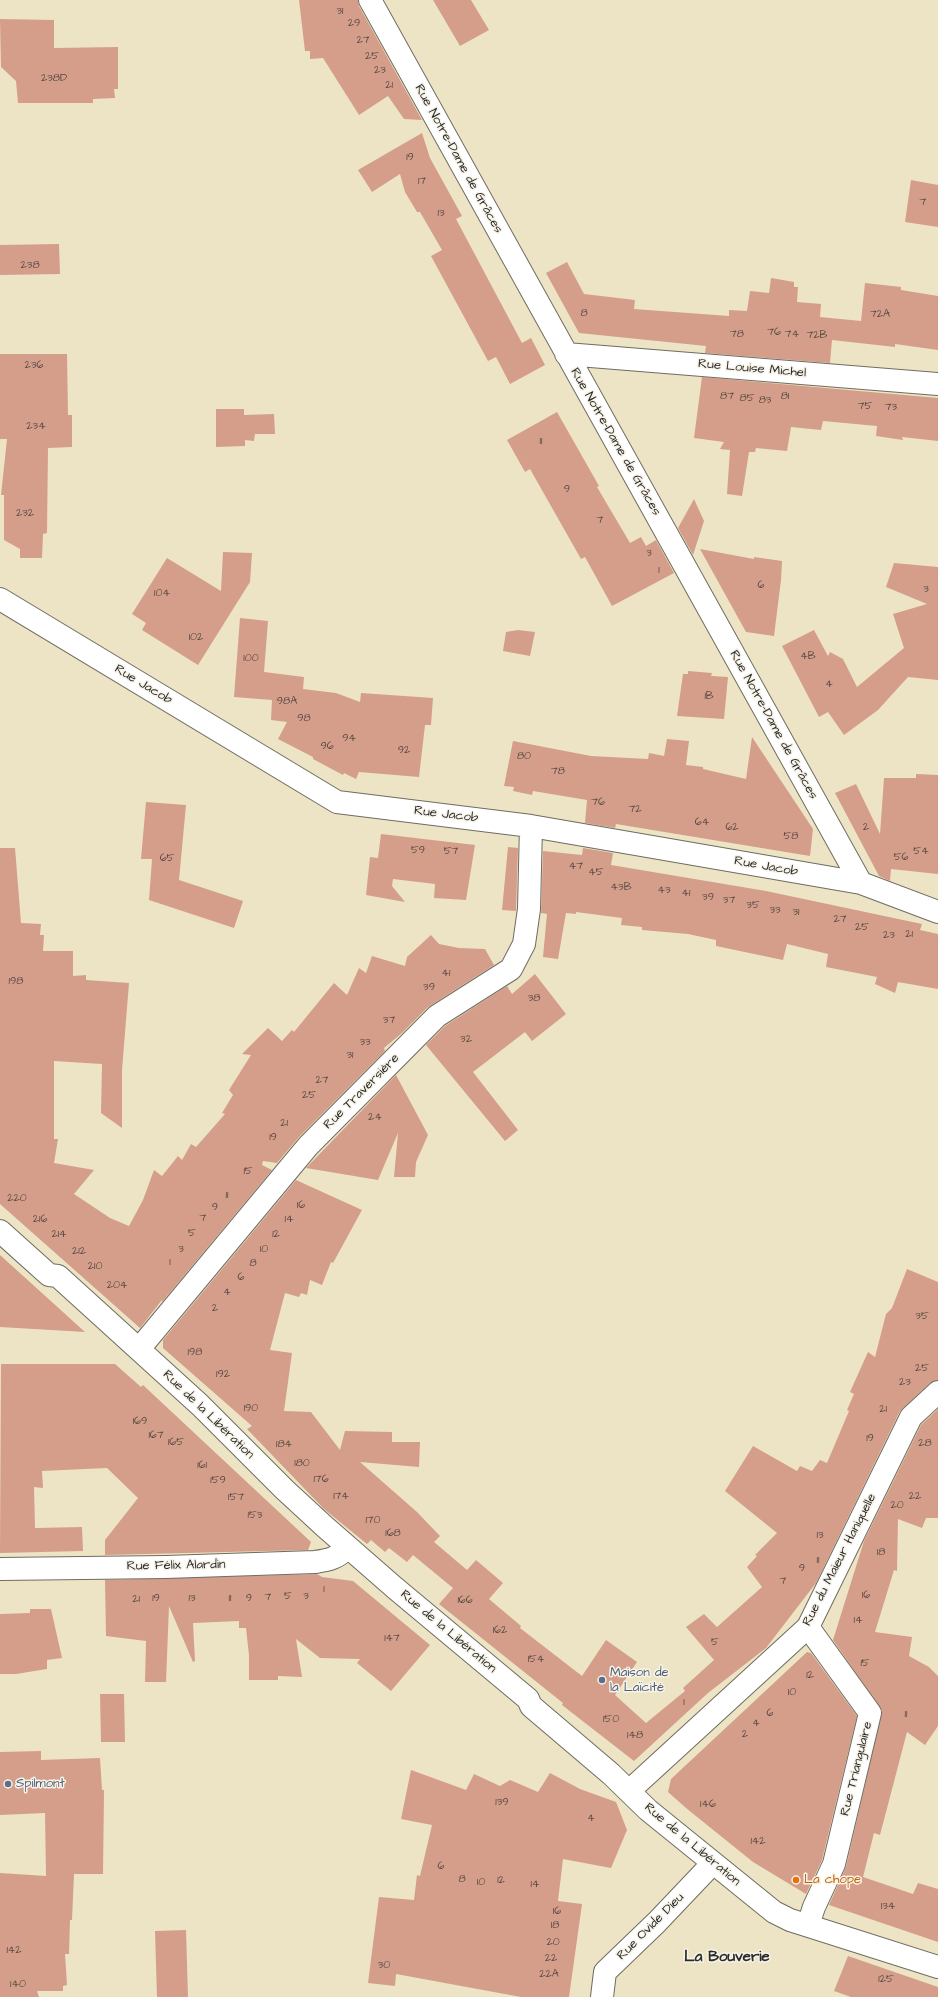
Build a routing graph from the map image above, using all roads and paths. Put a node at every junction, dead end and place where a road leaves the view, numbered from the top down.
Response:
1 (370, 0) edge
2 (566, 354) junction
3 (938, 384) edge
4 (0, 599) edge
5 (531, 826) junction
6 (861, 883) junction
7 (938, 912) edge
8 (0, 1231) edge
9 (138, 1349) junction
10 (938, 1392) edge
11 (348, 1547) junction
12 (0, 1569) edge
13 (808, 1628) junction
14 (629, 1791) junction
15 (713, 1863) junction
16 (808, 1925) junction
17 (938, 1967) edge
18 (602, 1997) edge

1 - 2 street, Rue Notre-Dame de Grâces
2 - 3 street, Rue Louise Michel
2 - 6 street, Rue Notre-Dame de Grâces
4 - 5 street, Rue Jacob
5 - 6 street, Rue Jacob
5 - 9 street, Rue Traversière
6 - 7 street, Rue Jacob
8 - 9 street, Rue de la Libération
9 - 11 street, Rue de la Libération
10 - 13 street, Rue du Maieur Haniquelle
11 - 12 street, Rue Félix Alardin
11 - 14 street, Rue de la Libération
13 - 14 street, Rue du Maieur Haniquelle
13 - 16 street, Rue Triangulaire
14 - 15 street, Rue de la Libération
15 - 16 street, Rue de la Libération
15 - 18 street, Rue Ovide Dieu
16 - 17 street, Rue de la Libération

